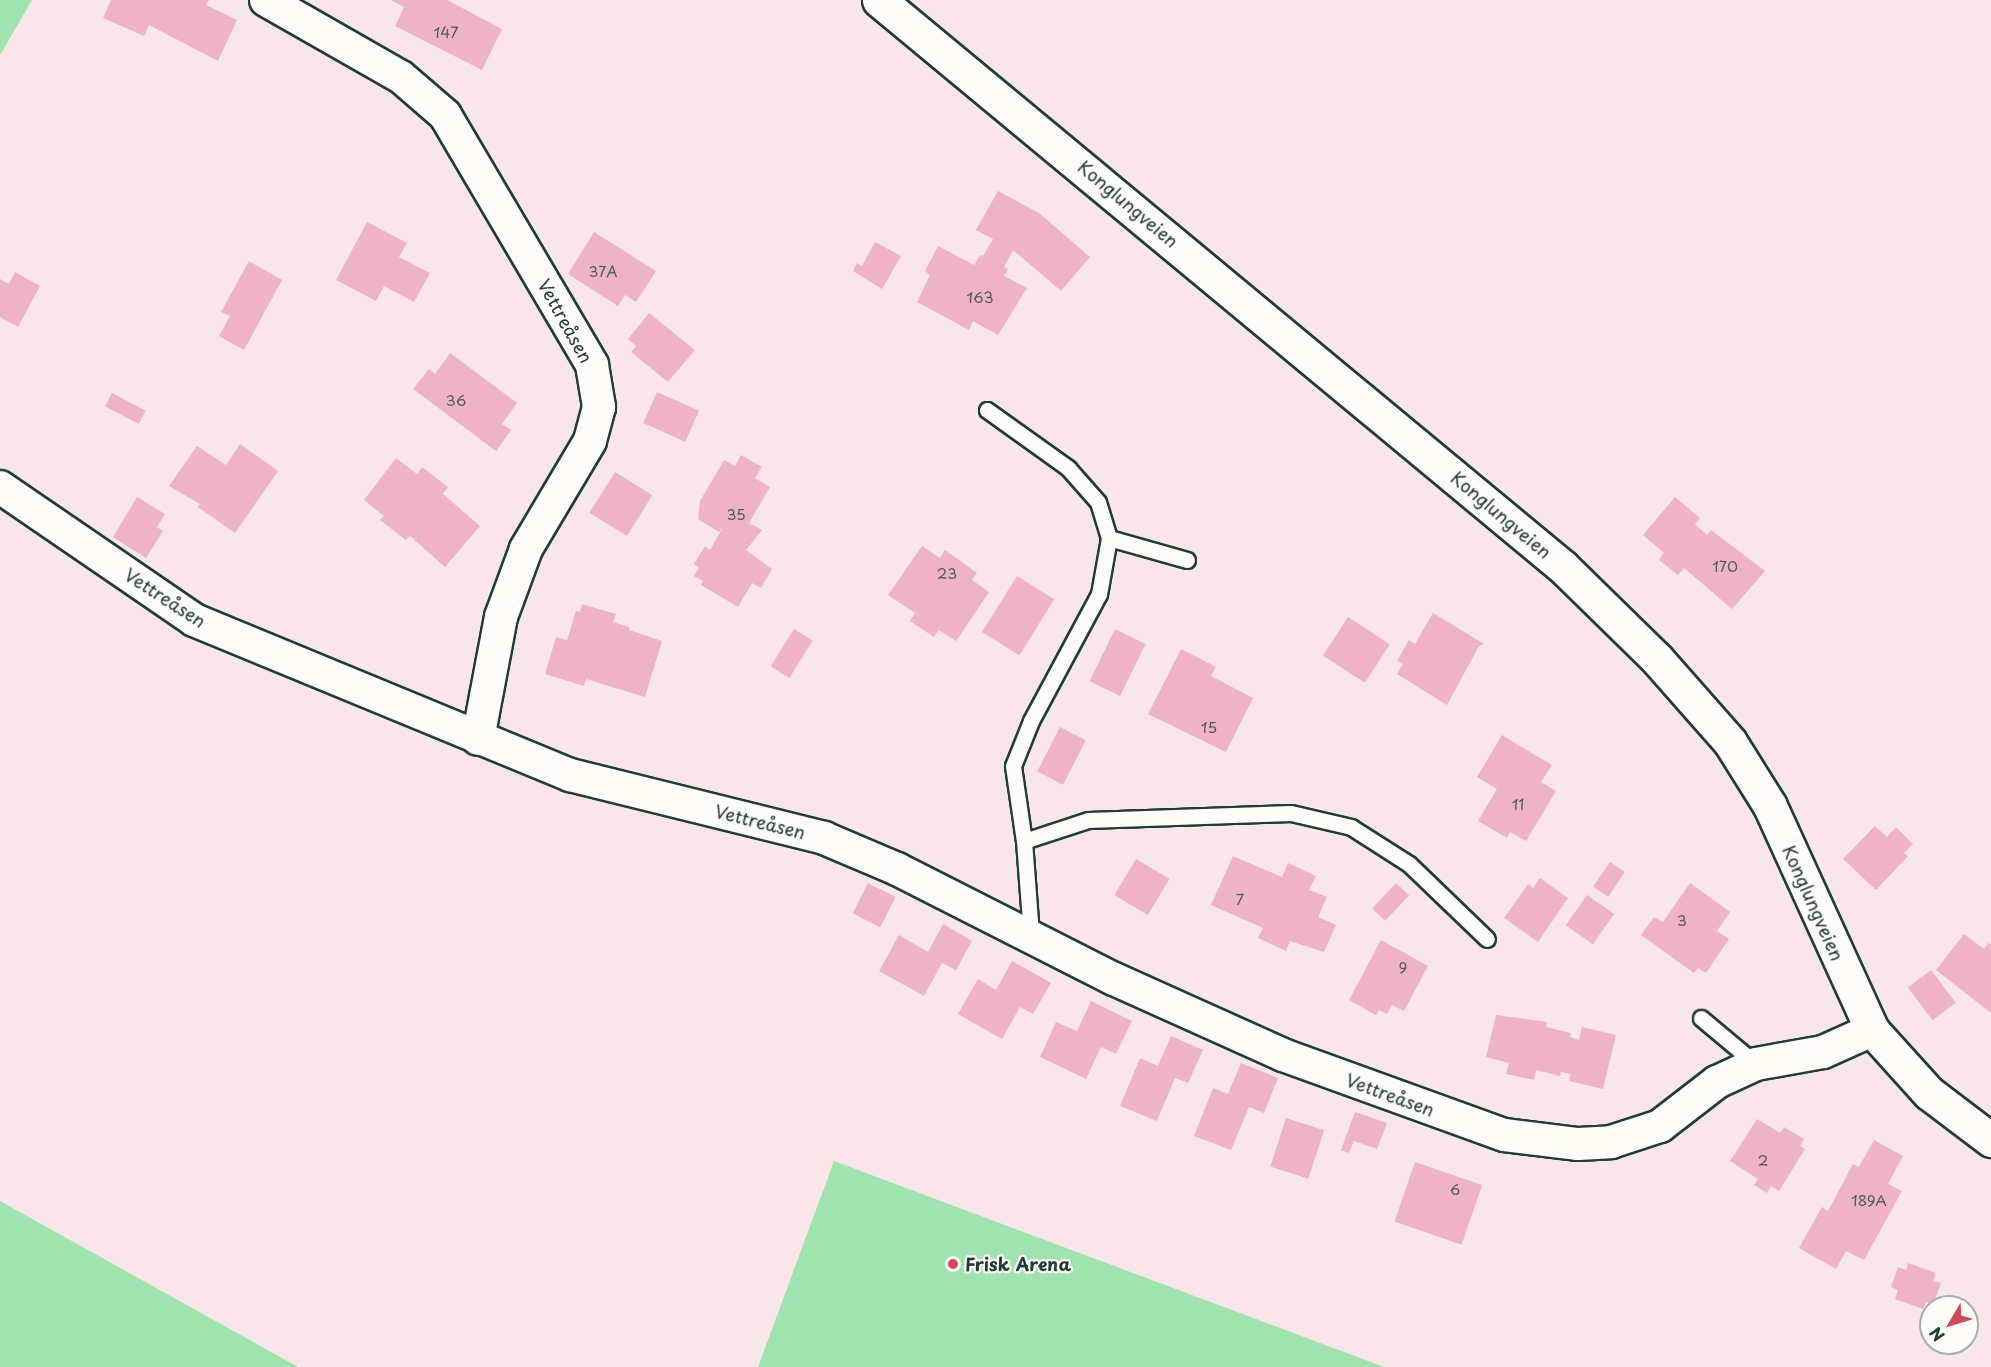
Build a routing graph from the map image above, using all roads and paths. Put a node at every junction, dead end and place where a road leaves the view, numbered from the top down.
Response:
1 (266, 0) edge
2 (879, 0) edge
3 (987, 410) dead end
4 (0, 487) edge
5 (1109, 538) junction
6 (1187, 560) dead end
7 (478, 739) junction
8 (1024, 841) junction
9 (1031, 935) junction
10 (1487, 939) dead end
11 (1701, 1018) dead end
12 (1872, 1030) junction
13 (1756, 1064) junction
14 (1991, 1140) edge

1 - 7 street, Vettreåsen
2 - 12 street, Konglungveien
3 - 5 lane
4 - 7 street, Vettreåsen
5 - 6 lane
5 - 8 lane
7 - 9 street, Vettreåsen
8 - 9 lane
8 - 10 lane
9 - 13 street, Vettreåsen
11 - 13 lane
12 - 13 street, Vettreåsen
12 - 14 street, Konglungveien

